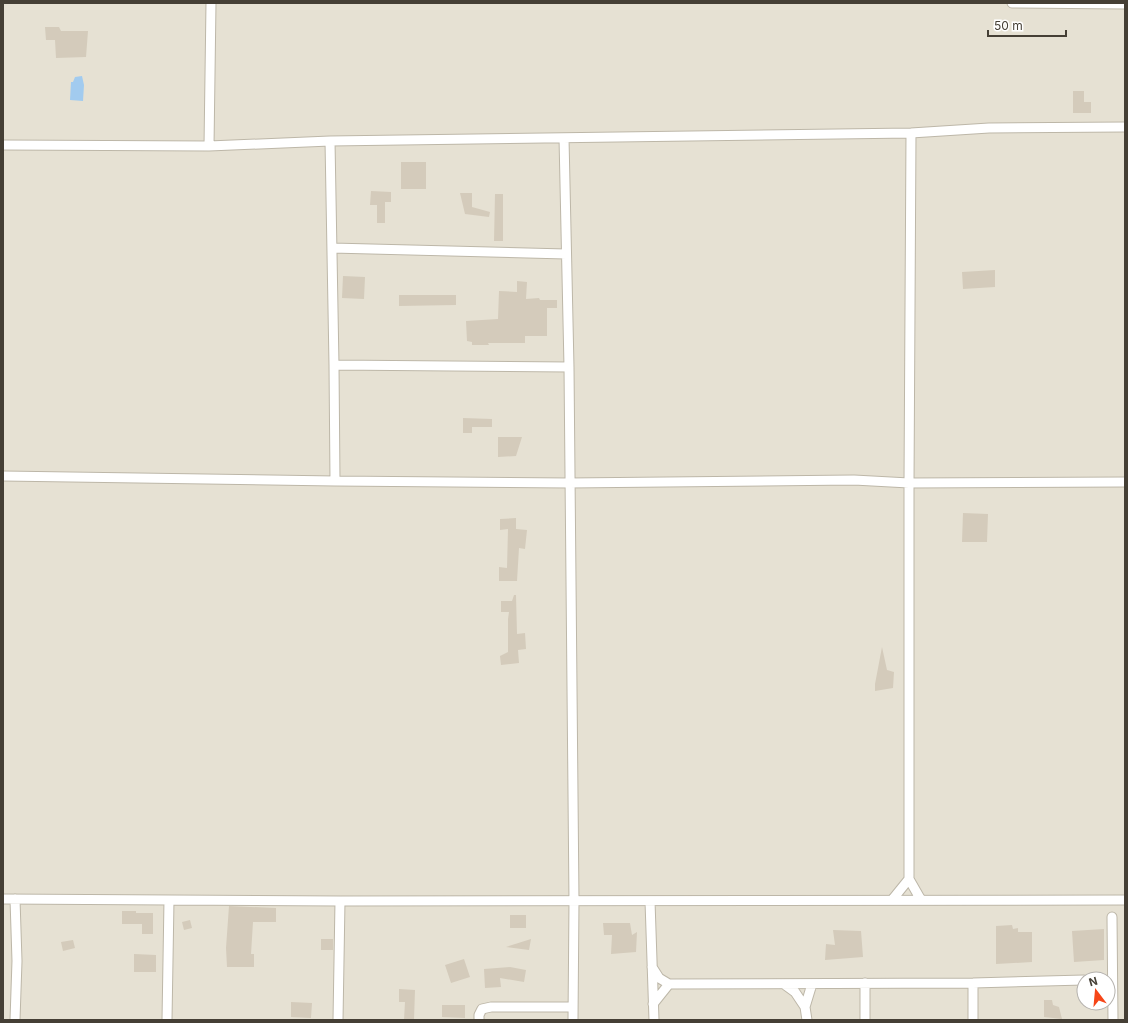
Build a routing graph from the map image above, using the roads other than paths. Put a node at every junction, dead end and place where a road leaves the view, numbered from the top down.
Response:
1 (211, 3) edge
2 (1012, 3) edge
3 (1125, 4) edge
4 (1125, 127) edge
5 (911, 133) junction
6 (564, 138) junction
7 (330, 141) junction
8 (3, 144) edge
9 (209, 146) junction
10 (332, 248) junction
11 (566, 254) junction
12 (334, 366) junction
13 (569, 367) junction
14 (3, 476) edge
15 (335, 481) junction
16 (569, 482) junction
17 (909, 482) junction
18 (1125, 482) edge
19 (909, 879) junction
20 (3, 899) edge
21 (16, 899) junction
22 (169, 900) junction
23 (892, 900) junction
24 (921, 900) junction
25 (1125, 900) edge
26 (340, 901) junction
27 (574, 901) junction
28 (650, 901) junction
29 (1112, 917) dead end
30 (652, 967) junction
31 (1110, 971) edge
32 (1076, 980) edge
33 (865, 983) junction
34 (973, 983) junction
35 (669, 984) junction
36 (784, 984) junction
37 (812, 984) junction
38 (653, 1004) junction
39 (573, 1007) junction
40 (805, 1007) junction
41 (15, 1020) edge
42 (167, 1020) edge
43 (338, 1020) edge
44 (479, 1020) edge
45 (573, 1020) edge
46 (654, 1020) edge
47 (807, 1020) edge
48 (865, 1020) edge
49 (973, 1020) edge

1 - 9 street
2 - 3 street
4 - 5 street
5 - 6 street
5 - 17 street
6 - 7 street
6 - 11 street
7 - 9 street
7 - 10 street
8 - 9 street
10 - 11 street
10 - 12 street
11 - 13 street
12 - 13 street
12 - 15 street
13 - 16 street
14 - 15 street
15 - 16 street
16 - 17 street
16 - 27 street
17 - 18 street
17 - 19 street
19 - 23 street
19 - 24 street
20 - 21 street
21 - 22 street
21 - 41 street
22 - 26 street
22 - 42 street
23 - 24 street
23 - 28 street
24 - 25 street
26 - 27 street
26 - 43 street
27 - 28 street
27 - 39 street
28 - 30 street
29 - 31 street
30 - 35 street
30 - 38 street
32 - 34 street
33 - 34 street
33 - 37 street
33 - 48 street
34 - 49 street
35 - 36 street
35 - 38 street
36 - 37 street
36 - 40 street
37 - 40 street
38 - 46 street
39 - 44 street
39 - 45 street
40 - 47 street

